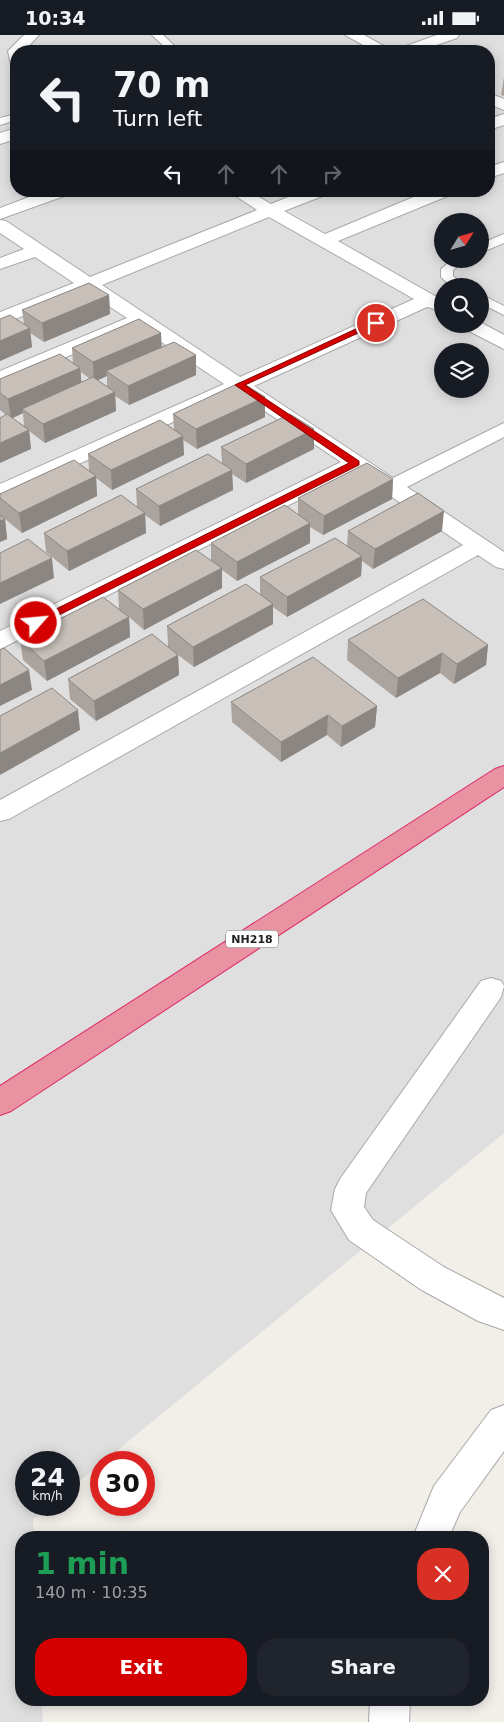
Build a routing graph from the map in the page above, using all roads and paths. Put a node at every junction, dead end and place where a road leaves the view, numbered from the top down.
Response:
1 (32, 35) edge
2 (157, 35) edge
3 (352, 35) edge
4 (452, 35) edge
5 (22, 45) edge
6 (168, 45) edge
7 (373, 45) edge
8 (423, 45) edge
9 (46, 197) edge
10 (247, 197) edge
11 (304, 197) edge
12 (429, 197) edge
13 (270, 210) junction
14 (0, 214) edge
15 (0, 225) edge
16 (504, 238) edge
17 (323, 241) junction
18 (489, 245) edge
19 (38, 250) junction
20 (0, 264) edge
21 (88, 284) junction
22 (489, 302) edge
23 (434, 303) edge
24 (434, 304) edge
25 (504, 311) edge
26 (0, 319) edge
27 (141, 319) junction
28 (486, 333) edge
29 (504, 343) edge
30 (0, 378) edge
31 (239, 385) junction
32 (504, 429) edge
33 (356, 463) junction
34 (391, 487) junction
35 (0, 492) edge
36 (478, 545) junction
37 (504, 562) edge
38 (0, 641) edge
39 (504, 775) edge
40 (0, 812) edge
41 (491, 989) dead end
42 (0, 1102) edge
43 (504, 1314) edge
44 (504, 1422) edge
45 (434, 1531) edge
46 (390, 1706) edge
47 (389, 1722) edge

1 - 5 street
2 - 6 lane
3 - 7 street
4 - 8 street
9 - 14 street
10 - 13 street
11 - 13 street
12 - 17 street
13 - 17 street
13 - 21 street
15 - 19 street
16 - 18 lane
17 - 23 street
19 - 20 street
19 - 21 street
21 - 26 street
21 - 27 street
22 - 25 lane
24 - 31 street
27 - 30 street
27 - 31 street
28 - 29 street
31 - 33 street
31 - 35 street
32 - 34 street
33 - 34 street
33 - 38 street
34 - 36 street
36 - 37 street
36 - 40 street
39 - 42 highway, NH218
41 - 43 street
44 - 45 street
46 - 47 street

